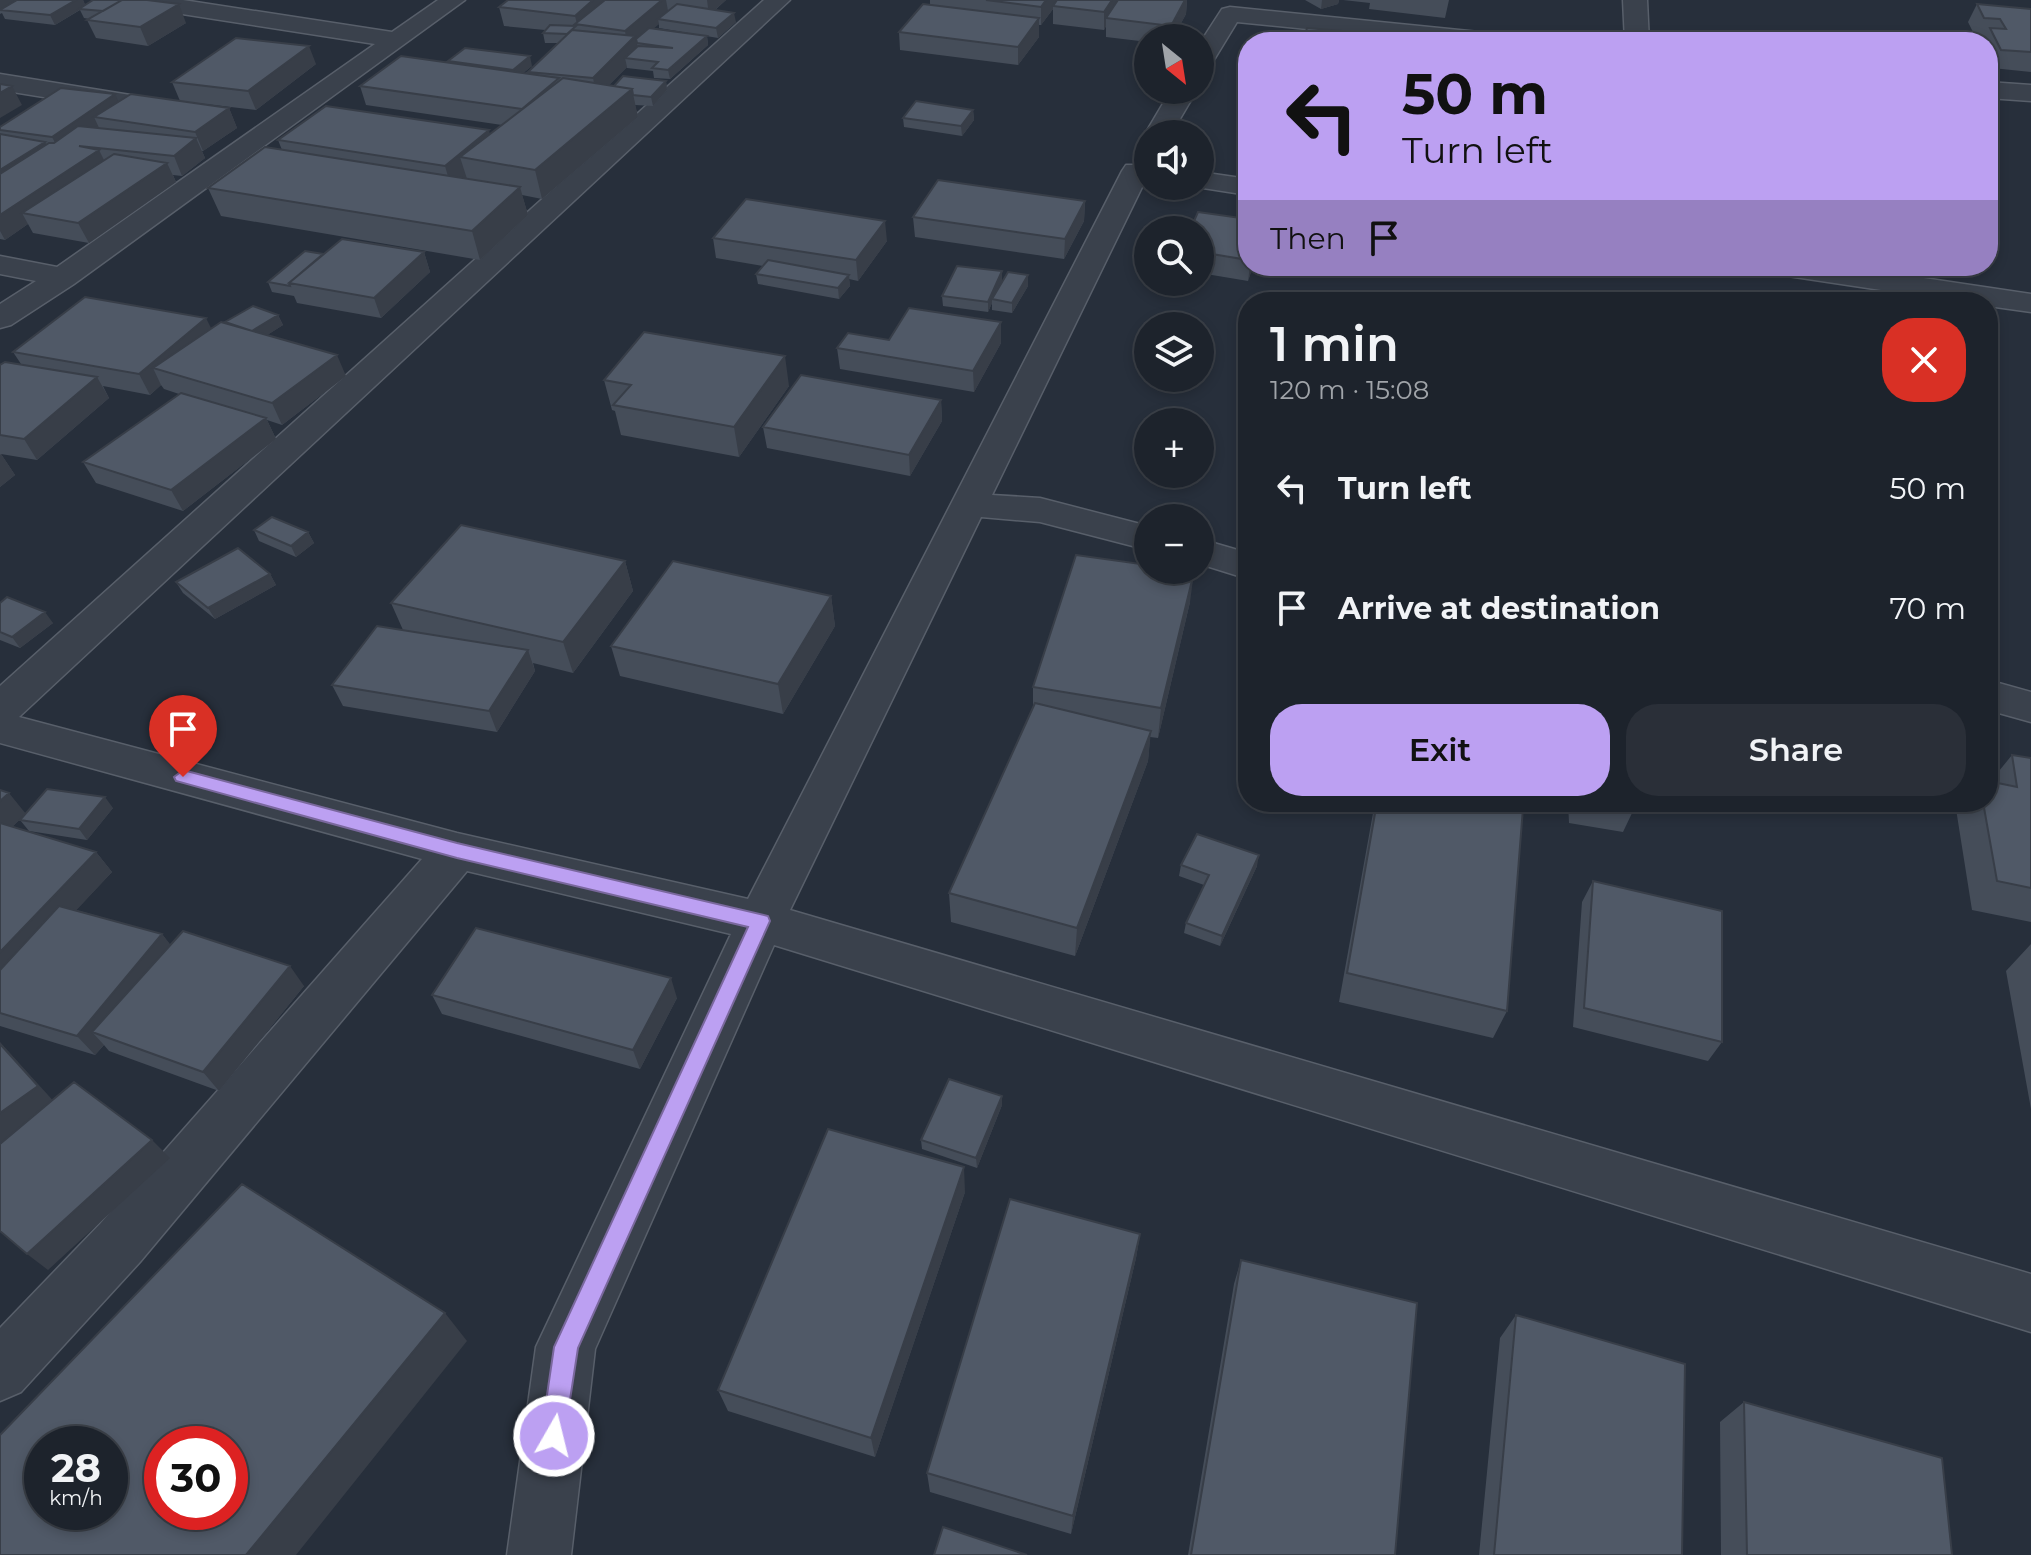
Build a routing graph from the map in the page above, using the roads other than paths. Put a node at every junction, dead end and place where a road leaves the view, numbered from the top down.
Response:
1 (144, 0) edge
2 (453, 0) edge
3 (778, 0) edge
4 (1635, 0) edge
5 (1233, 7) edge
6 (1430, 32) edge
7 (1637, 32) edge
8 (1214, 39) edge
9 (396, 40) junction
10 (0, 82) edge
11 (1998, 91) edge
12 (2031, 93) edge
13 (200, 114) edge
14 (246, 121) edge
15 (277, 126) junction
16 (1214, 182) edge
17 (1134, 183) edge
18 (1238, 186) edge
19 (0, 265) edge
20 (1849, 276) edge
21 (63, 277) junction
22 (1957, 292) edge
23 (1998, 298) edge
24 (2031, 303) edge
25 (0, 318) edge
26 (969, 505) junction
27 (1134, 534) edge
28 (1214, 555) edge
29 (1238, 563) edge
30 (1998, 698) edge
31 (2031, 707) edge
32 (0, 710) edge
33 (0, 727) edge
34 (457, 851) junction
35 (761, 921) junction
36 (2031, 1303) edge
37 (0, 1371) edge
38 (539, 1555) edge

1 - 9 street
2 - 9 street
3 - 32 street
4 - 7 street
5 - 6 street
5 - 8 street
9 - 15 street
10 - 13 street
11 - 12 street
14 - 15 street
15 - 21 street
16 - 18 street
17 - 26 street
19 - 21 street
20 - 22 street
21 - 25 street
23 - 24 street
26 - 27 street
26 - 35 street
28 - 29 street
30 - 31 street
33 - 34 street
34 - 35 street
34 - 37 street
35 - 36 street
35 - 38 street

